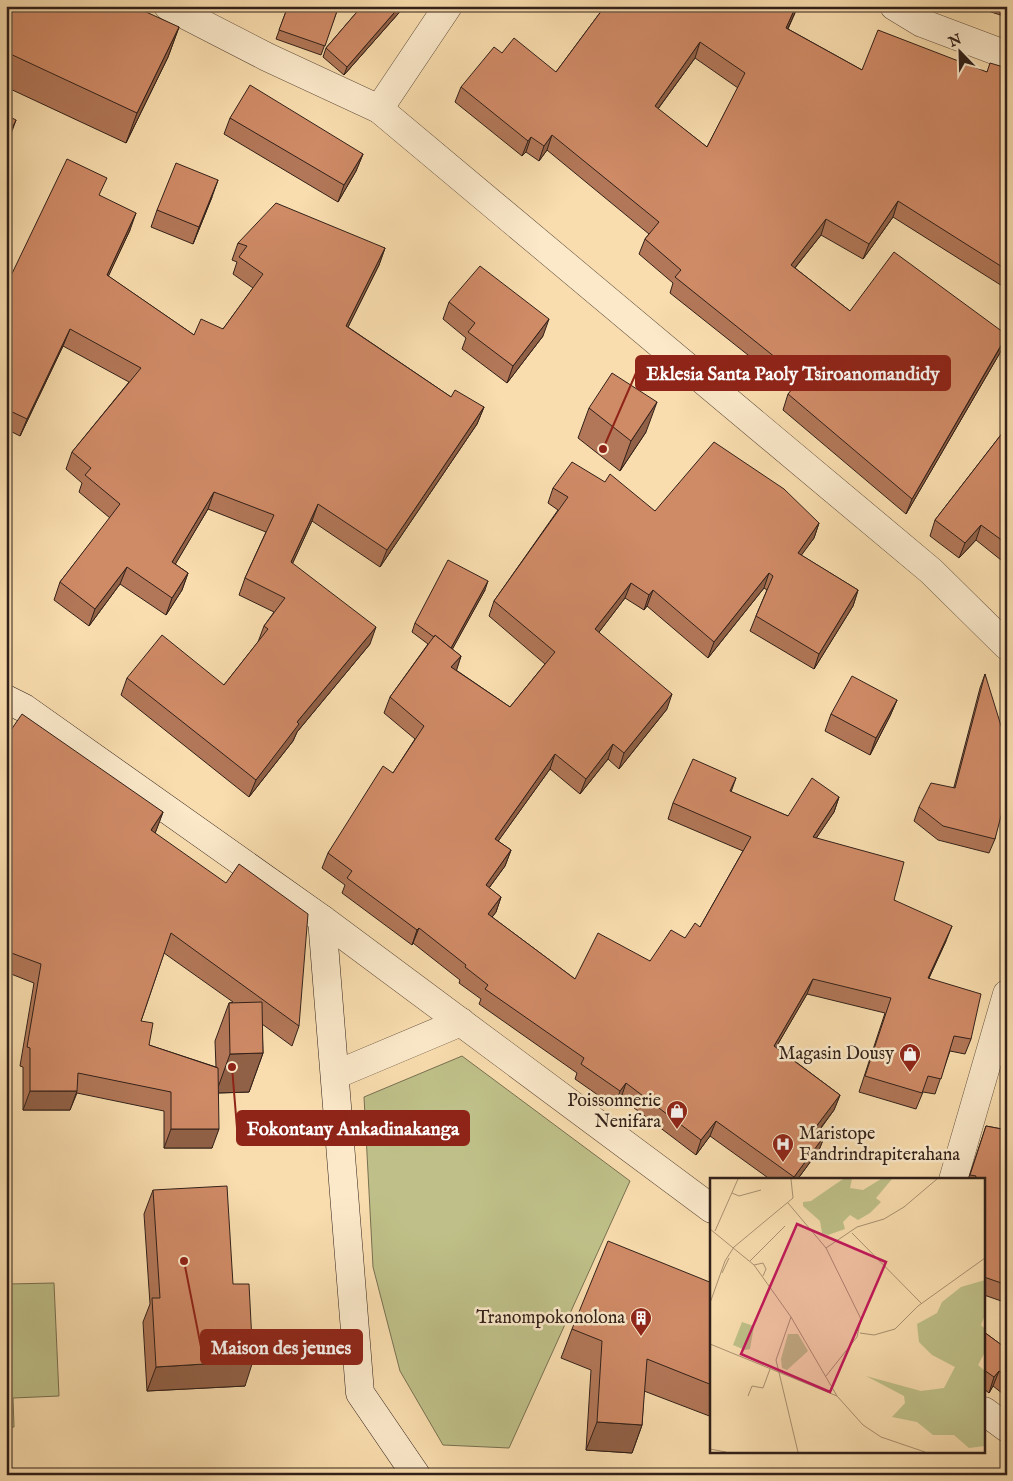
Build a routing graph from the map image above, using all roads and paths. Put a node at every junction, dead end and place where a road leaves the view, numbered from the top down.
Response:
1 (168, 6) edge
2 (448, 6) edge
3 (894, 6) edge
4 (1007, 55) edge
5 (379, 109) junction
6 (1007, 646) edge
7 (6, 698) edge
8 (322, 919) junction
9 (1007, 994) edge
10 (461, 1022) junction
11 (334, 1075) junction
12 (954, 1178) edge
13 (710, 1208) edge
14 (986, 1412) edge
15 (1007, 1428) edge
16 (416, 1475) edge

1 - 5 street
2 - 5 street
3 - 4 street
5 - 6 street
7 - 8 street
8 - 10 street
8 - 11 street
9 - 12 street
10 - 11 street
10 - 13 street
11 - 16 street
14 - 15 street

